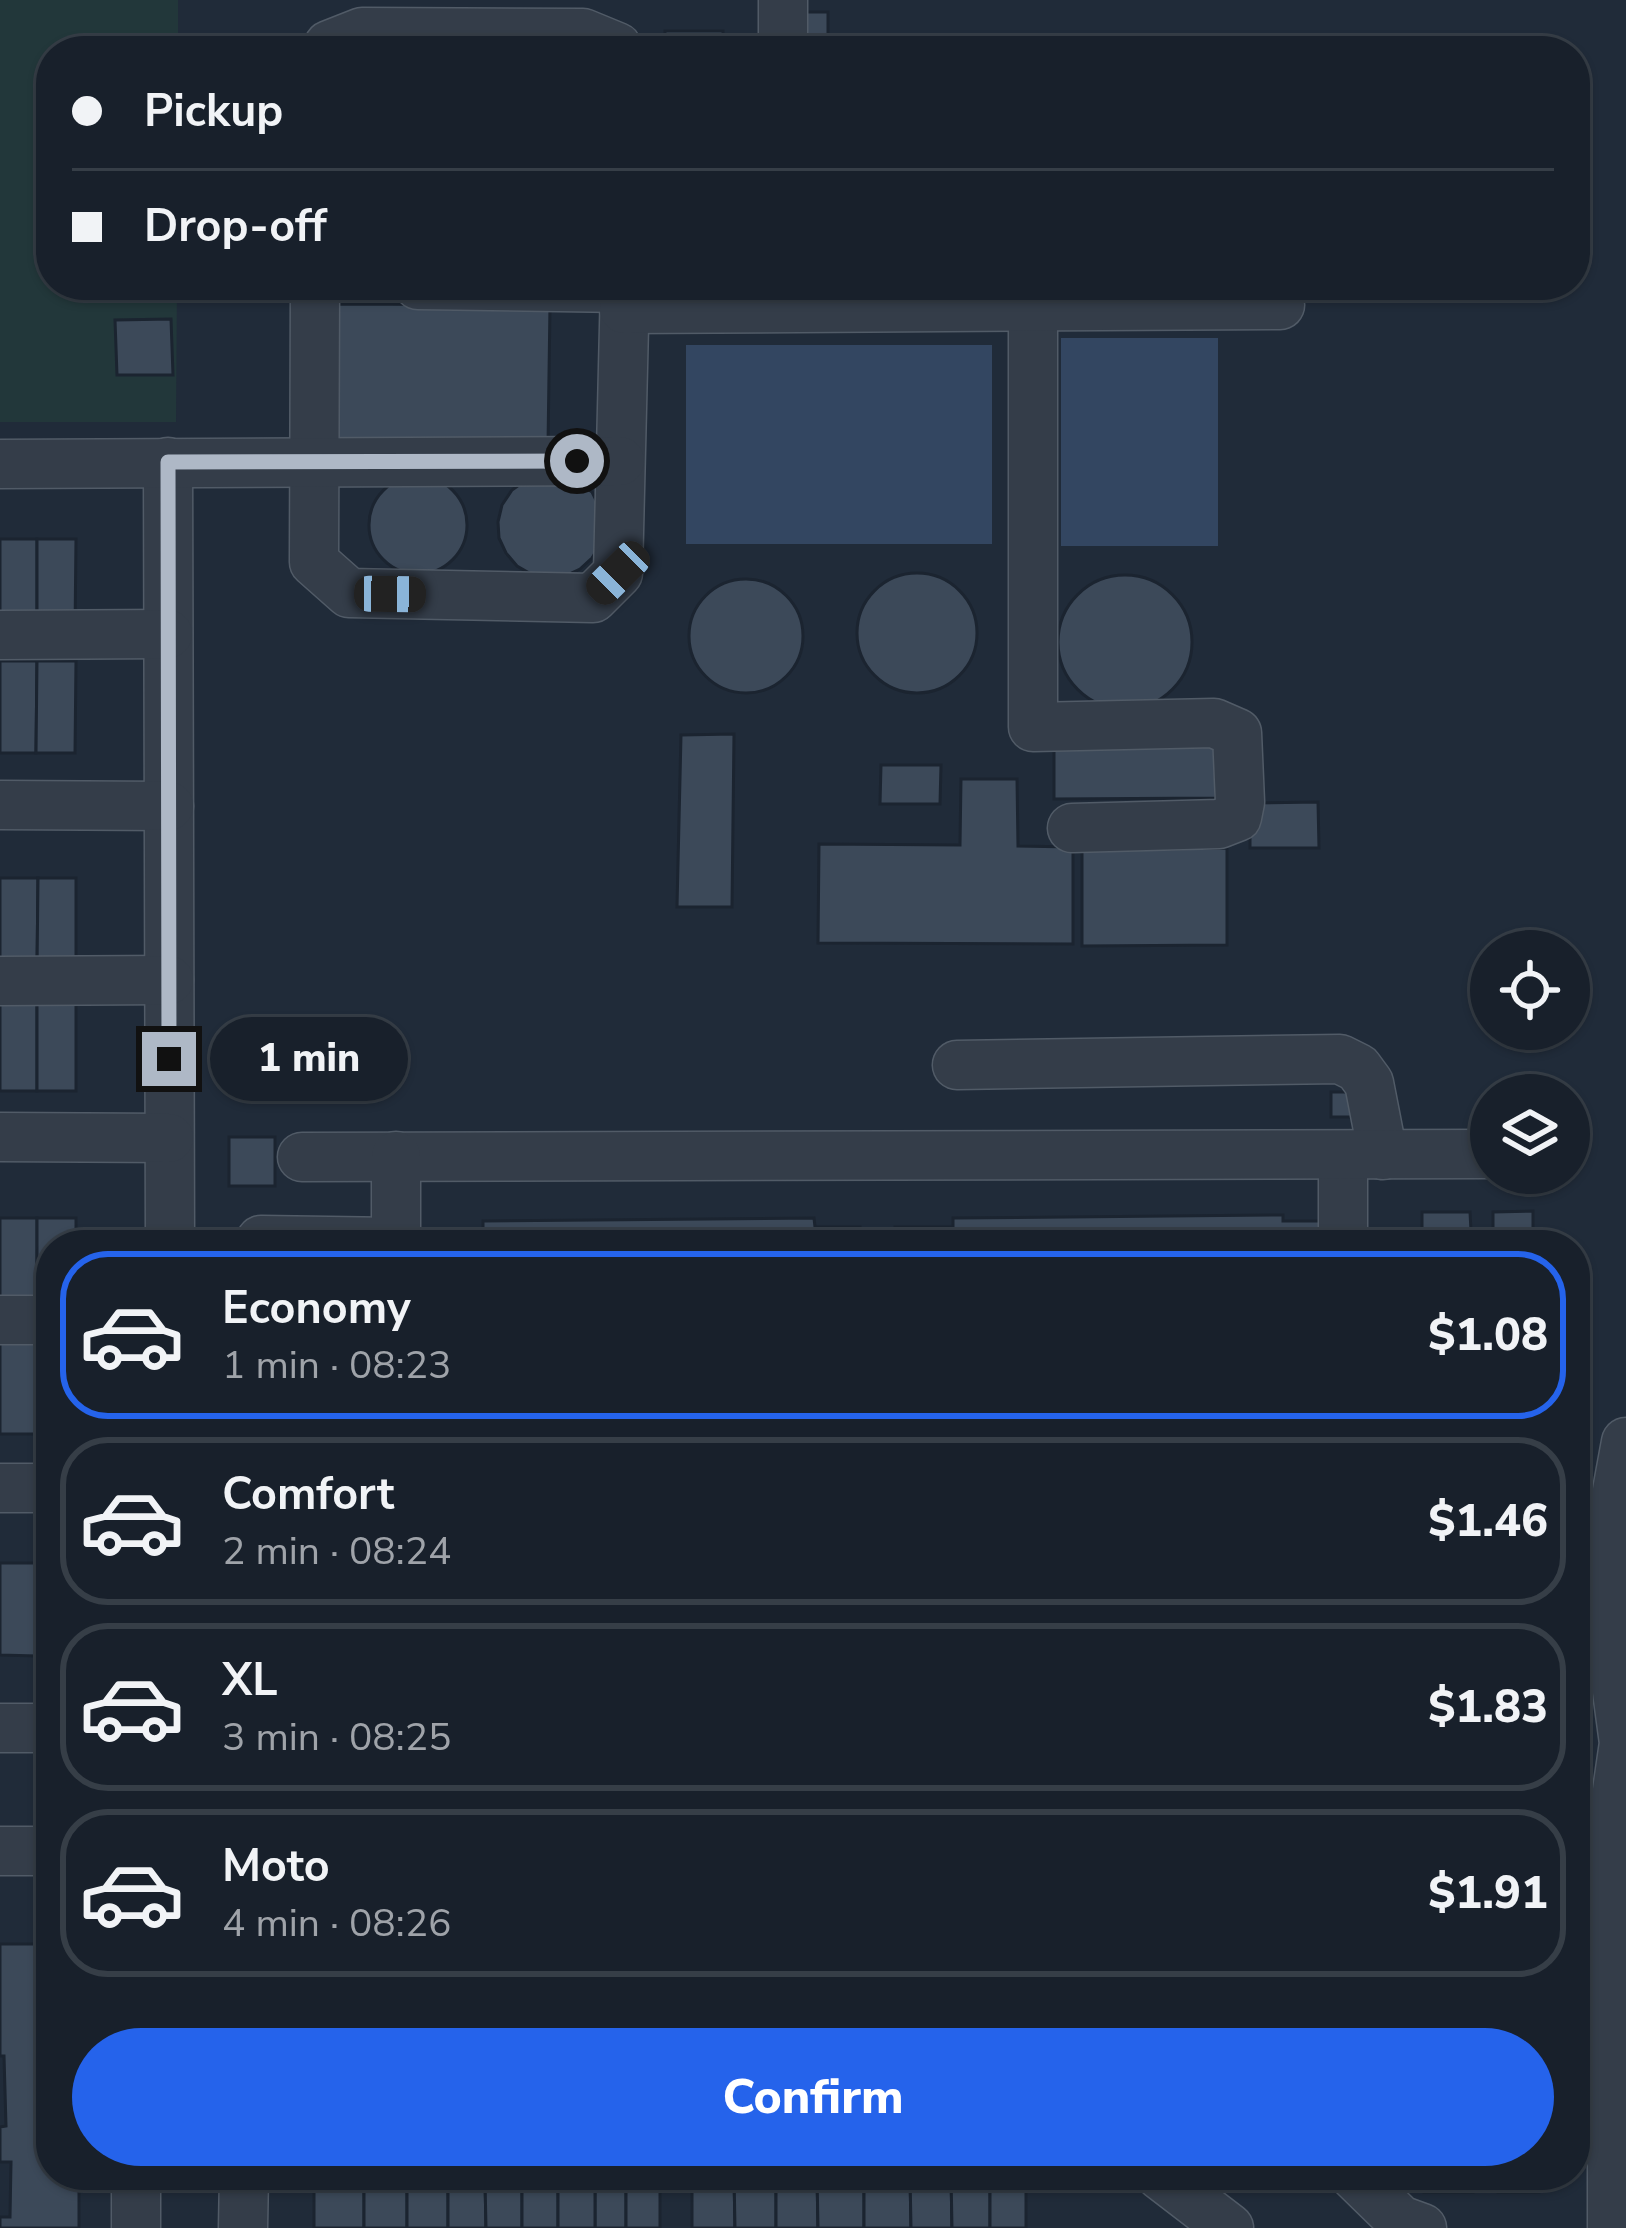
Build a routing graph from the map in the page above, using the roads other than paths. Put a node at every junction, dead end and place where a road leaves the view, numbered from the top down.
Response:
1 (783, 0) edge
2 (352, 36) edge
3 (590, 36) edge
4 (783, 36) edge
5 (315, 300) edge
6 (625, 300) edge
7 (868, 300) edge
8 (1076, 300) edge
9 (1205, 300) edge
10 (1280, 304) dead end
11 (1033, 306) junction
12 (620, 461) junction
13 (168, 462) junction
14 (314, 462) junction
15 (0, 464) edge
16 (168, 634) junction
17 (0, 635) edge
18 (0, 805) edge
19 (169, 806) junction
20 (1072, 828) dead end
21 (0, 980) edge
22 (169, 980) junction
23 (957, 1065) dead end
24 (0, 1137) edge
25 (169, 1138) junction
26 (1363, 1154) junction
27 (1470, 1154) edge
28 (396, 1156) junction
29 (302, 1157) dead end
30 (170, 1230) edge
31 (396, 1230) edge
32 (1346, 1230) edge
33 (0, 1320) edge
34 (36, 1320) edge
35 (1626, 1442) edge
36 (0, 1488) edge
37 (36, 1488) edge
38 (1593, 1659) edge
39 (0, 1728) edge
40 (36, 1728) edge
41 (0, 1851) edge
42 (36, 1851) edge
43 (136, 2190) edge
44 (244, 2190) edge
45 (1180, 2190) edge
46 (1369, 2190) edge
47 (136, 2228) edge
48 (243, 2228) edge
49 (1229, 2228) edge
50 (1422, 2228) edge
51 (1612, 2228) edge

1 - 4 street
2 - 3 street
5 - 14 street
6 - 12 street
7 - 11 street
8 - 11 street
9 - 10 street
11 - 20 street
12 - 14 street
12 - 14 street
13 - 14 street
13 - 15 street
13 - 16 street
16 - 17 street
16 - 19 street
18 - 19 street
19 - 22 street
21 - 22 street
22 - 25 street
23 - 26 street
24 - 25 street
25 - 30 street
26 - 27 street
26 - 28 street
26 - 32 street
28 - 29 street
28 - 31 street
33 - 34 street
35 - 38 street
36 - 37 street
38 - 51 street
39 - 40 street
41 - 42 street
43 - 47 street
44 - 48 street
45 - 49 street
46 - 50 street

